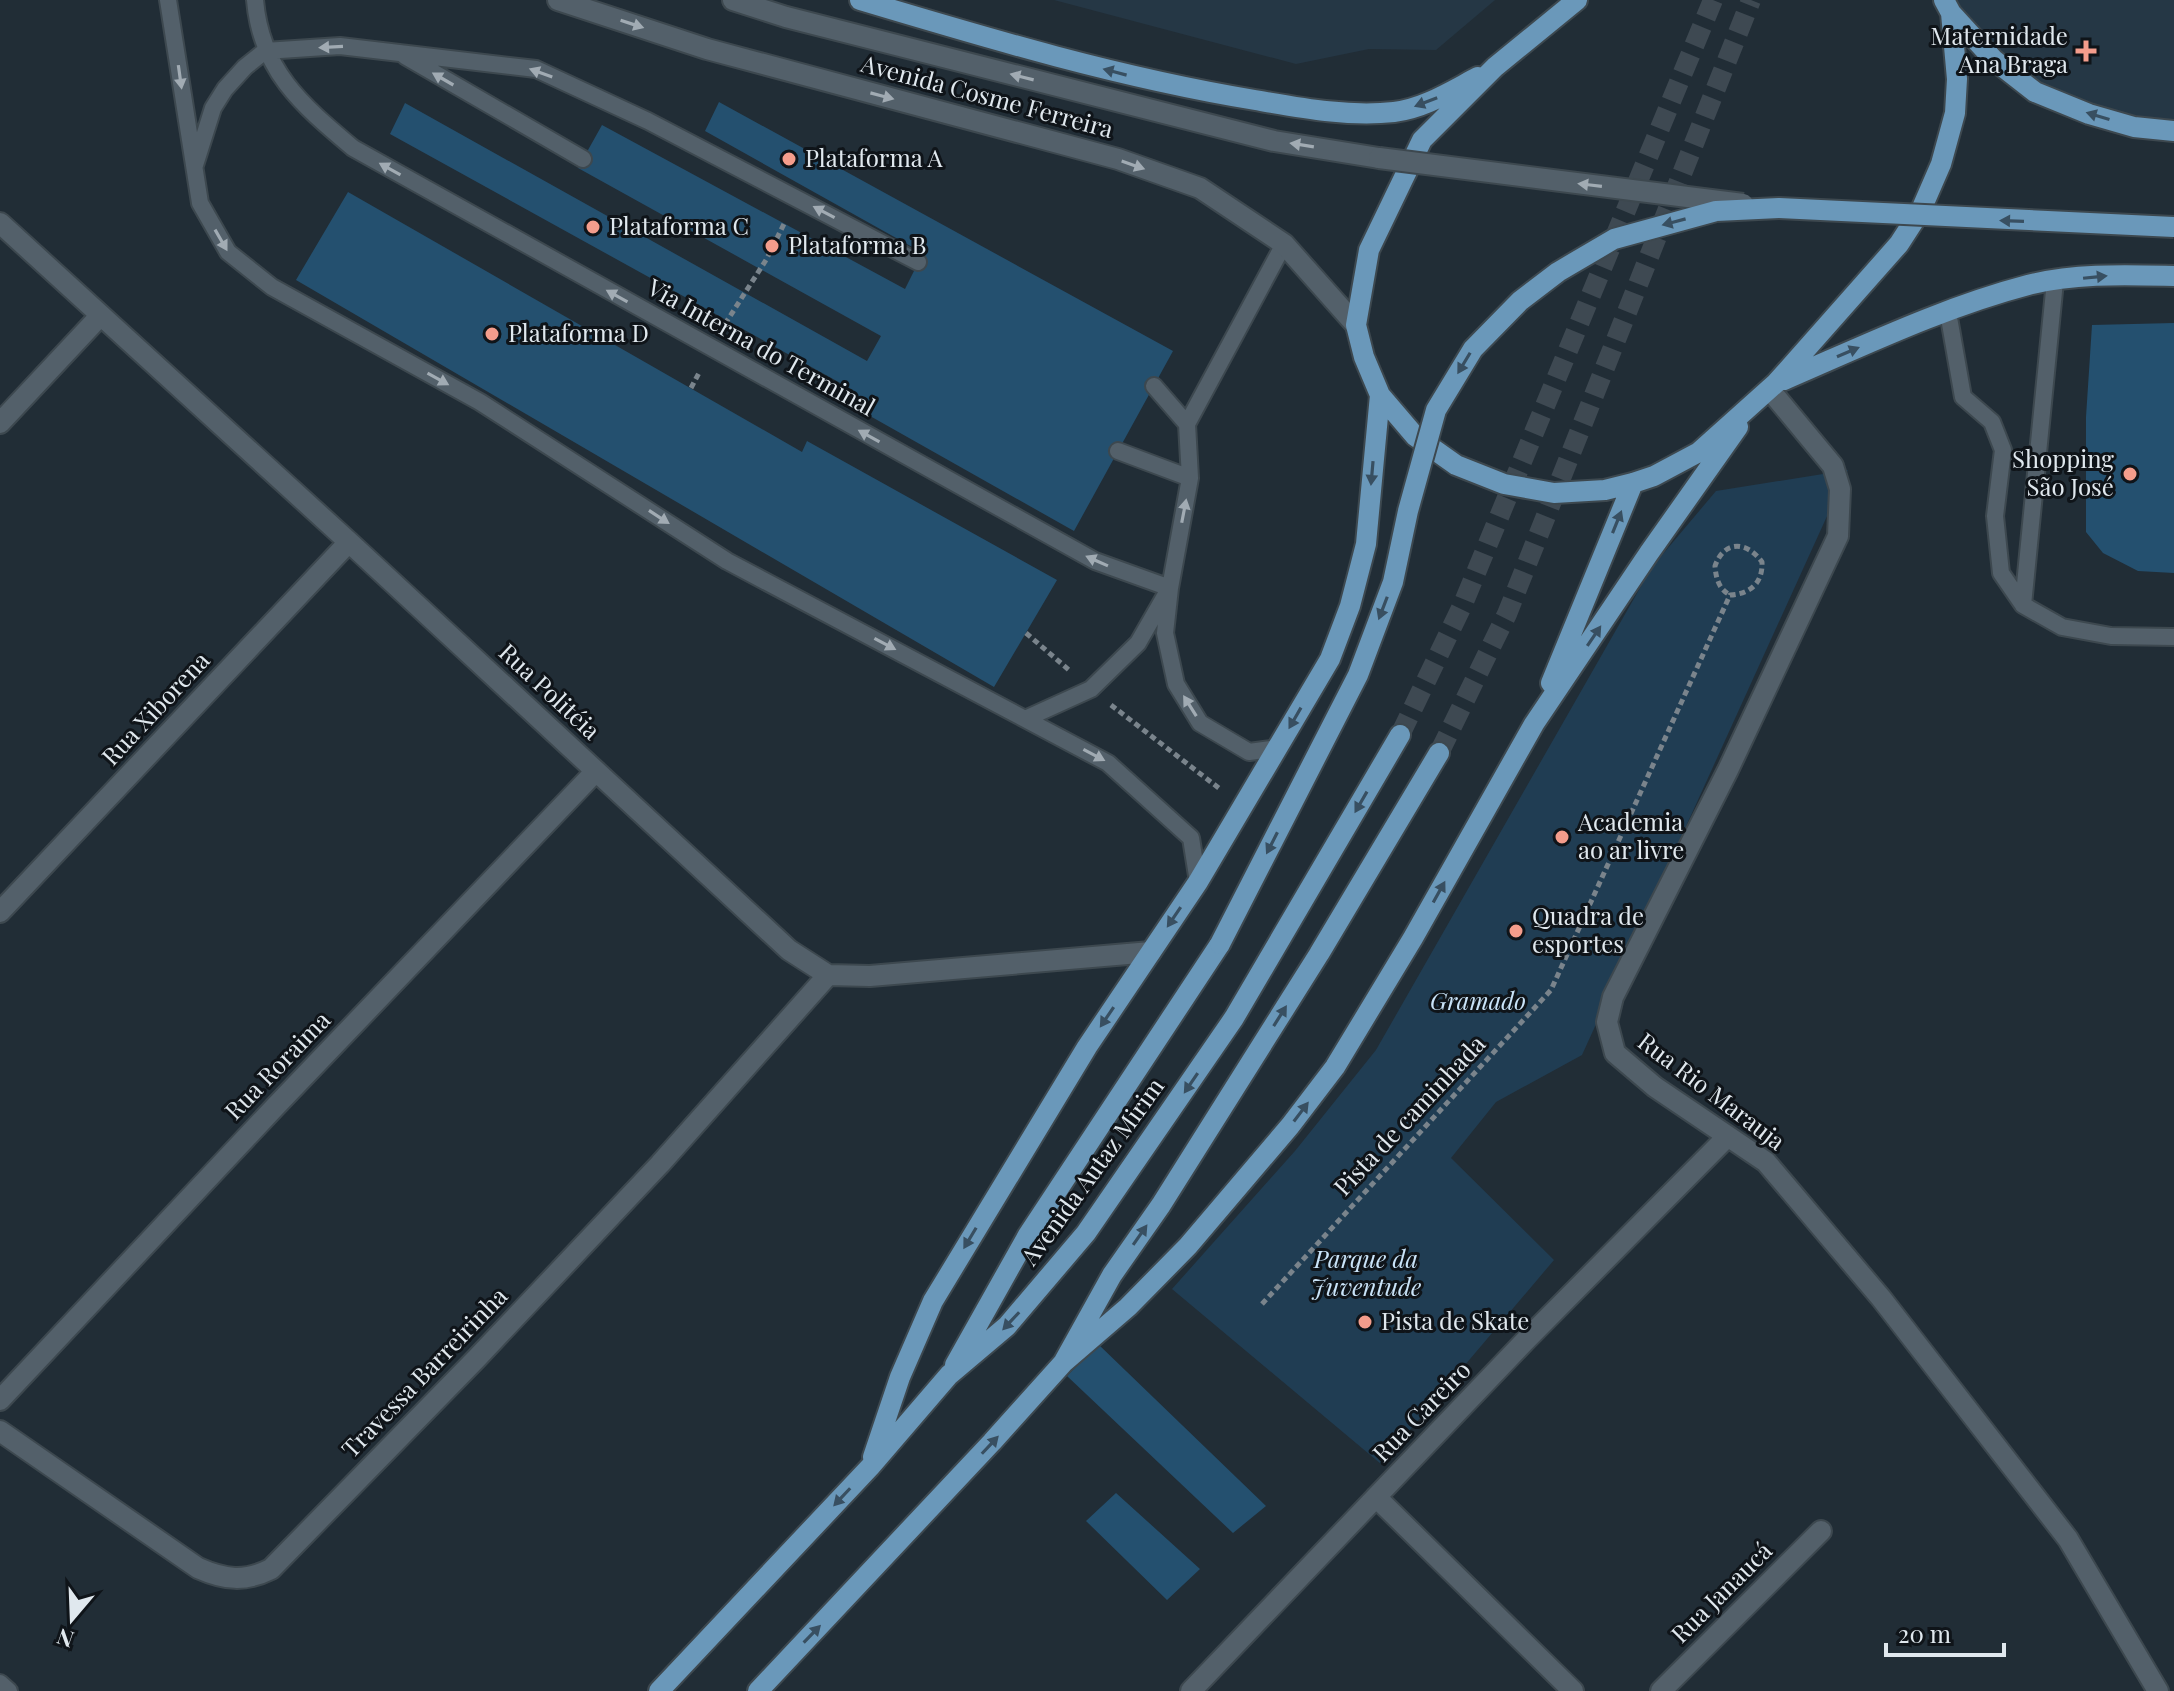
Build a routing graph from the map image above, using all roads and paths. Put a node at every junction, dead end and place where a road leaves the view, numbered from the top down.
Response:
1 (168, 0) edge
2 (255, 0) edge
3 (558, 0) edge
4 (733, 0) edge
5 (860, 0) edge
6 (1577, 0) edge
7 (1948, 7) edge
8 (265, 51) junction
9 (397, 51) junction
10 (1495, 67) junction
11 (2174, 131) edge
12 (583, 159) dead end
13 (193, 168) junction
14 (800, 200) junction
15 (1779, 208) junction
16 (0, 223) edge
17 (2174, 227) edge
18 (1284, 244) junction
19 (918, 262) dead end
20 (2174, 276) edge
21 (2055, 281) junction
22 (1948, 312) junction
23 (100, 316) junction
24 (1356, 325) junction
25 (712, 348) junction
26 (1154, 386) dead end
27 (691, 388) dead end
28 (1770, 389) junction
29 (1380, 395) junction
30 (0, 423) edge
31 (1187, 424) junction
32 (1118, 451) dead end
33 (1190, 478) junction
34 (1633, 483) junction
35 (349, 542) junction
36 (1170, 588) junction
37 (1730, 595) junction
38 (2023, 605) junction
39 (1026, 633) dead end
40 (2174, 637) edge
41 (1091, 689) junction
42 (1025, 719) junction
43 (1534, 724) junction
44 (1400, 735) tunnel mouth
45 (1278, 748) junction
46 (1439, 753) tunnel mouth
47 (596, 771) junction
48 (1244, 805) junction
49 (1198, 882) junction
50 (0, 912) edge
51 (1151, 952) junction
52 (828, 975) junction
53 (1727, 1137) junction
54 (1262, 1304) dead end
55 (1063, 1363) junction
56 (949, 1375) junction
57 (0, 1400) edge
58 (0, 1431) edge
59 (870, 1467) junction
60 (1376, 1497) junction
61 (1821, 1531) dead end
62 (0, 1683) edge
63 (9, 1691) edge
64 (659, 1691) edge
65 (758, 1691) edge
66 (1191, 1691) edge
67 (1573, 1691) edge
68 (1661, 1691) edge
69 (2158, 1691) edge

1 -> 13 lane
2 - 8 lane
3 -> 18 street, Avenida Cosme Ferreira
15 -> 4 street, bridge
10 -> 5 main road
6 - 10 main road
11 -> 7 main road
7 - 28 main road
9 -> 8 lane
8 - 13 lane
25 -> 8 lane, Via Interna do Terminal
12 -> 9 lane
14 -> 9 lane
10 - 24 main road
13 -> 42 lane
19 -> 14 lane
14 - 25 path
17 -> 15 main road, bridge
15 -> 56 main road, bridge
16 - 23 street, Rua Politéia
18 - 24 street, Avenida Cosme Ferreira
18 - 31 lane
21 -> 20 main road
21 - 22 main road
21 - 38 lane
28 -> 22 main road
22 - 38 lane
23 - 30 street
23 - 35 street, Rua Politéia
24 - 29 main road
25 - 27 path
36 -> 25 lane, Via Interna do Terminal
26 - 31 lane
28 - 34 main road
43 -> 28 main road
28 - 53 street, Rua Rio Marauja
29 - 34 main road
29 -> 45 main road
31 - 33 lane
32 - 33 lane
36 -> 33 lane
43 -> 34 main road
35 - 47 street, Rua Politéia
35 - 50 street, Rua Xiborena
36 - 41 lane
45 -> 36 lane
37 - 37 path
37 - 54 path, Pista de caminhada
38 - 40 lane
39 - 41 path
41 - 42 lane
41 - 48 path
42 -> 49 lane
55 -> 43 main road
44 -> 56 main road, Avenida Autaz Mirim
45 - 48 main road
55 -> 46 main road
47 - 52 street, Rua Politéia
47 - 57 street, Rua Roraima
48 - 49 main road
49 -> 51 main road
51 - 52 street
51 -> 59 main road
52 - 58 street, Travessa Barreirinha
53 - 60 street, Rua Careiro
53 - 69 street, Rua Rio Marauja
65 -> 55 main road
56 - 59 main road, Avenida Autaz Mirim
59 -> 64 main road, Avenida Autaz Mirim
60 - 66 street, Rua Careiro
60 - 67 street
61 - 68 street, Rua Janaucá
62 - 63 lane

